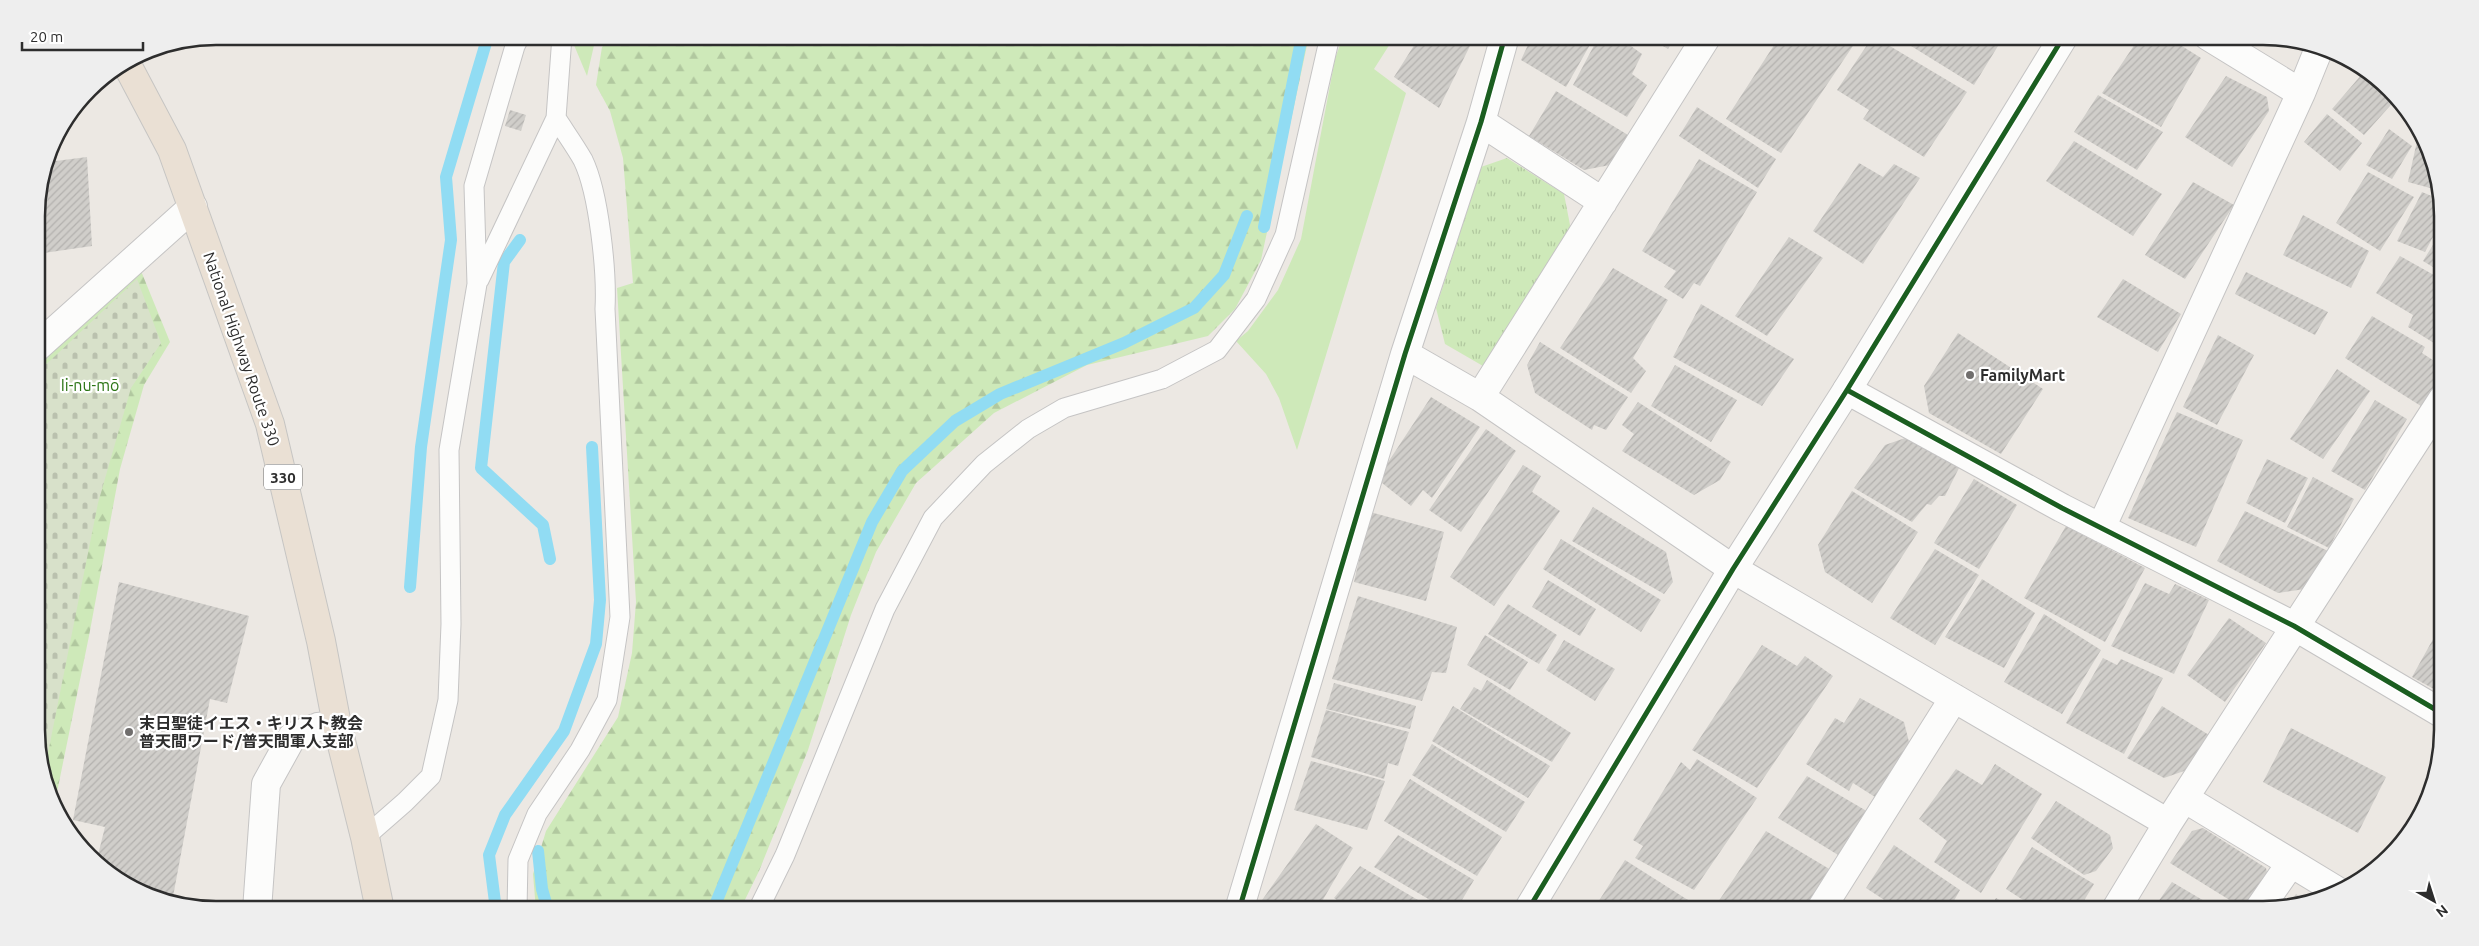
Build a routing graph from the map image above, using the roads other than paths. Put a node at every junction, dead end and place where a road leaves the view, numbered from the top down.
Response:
1 (516, 45) edge
2 (561, 45) edge
3 (1328, 45) edge
4 (1502, 45) edge
5 (1701, 45) edge
6 (2058, 45) edge
7 (2223, 45) edge
8 (2317, 54) edge
9 (129, 69) edge
10 (2301, 93) junction
11 (556, 118) junction
12 (1481, 122) junction
13 (1603, 202) junction
14 (193, 207) junction
15 (477, 284) junction
16 (45, 340) edge
17 (1405, 354) junction
18 (1846, 390) junction
19 (1480, 397) junction
20 (2434, 428) edge
21 (2101, 528) junction
22 (1733, 569) junction
23 (2294, 626) junction
24 (1954, 698) junction
25 (2434, 709) edge
26 (338, 725) junction
27 (2184, 798) junction
28 (2168, 823) junction
29 (365, 837) junction
30 (2291, 863) junction
31 (2330, 887) edge
32 (258, 901) edge
33 (378, 901) edge
34 (517, 901) edge
35 (762, 901) edge
36 (1242, 901) edge
37 (1533, 901) edge
38 (1827, 901) edge
39 (2121, 901) edge
40 (2265, 901) edge

1 - 15 lane
2 - 11 lane
3 - 35 lane
4 - 12 street
5 - 13 street
6 - 18 street
7 - 10 street
8 - 10 street
9 - 14 highway, National Highway Route 330 / 330
10 - 21 street
11 - 15 lane
11 - 34 lane
12 - 13 street
12 - 17 street
13 - 19 street
14 - 16 street
14 - 26 highway, National Highway Route 330 / 330
15 - 29 lane
17 - 19 street
17 - 36 street
18 - 21 street
18 - 22 street
19 - 22 street
20 - 23 street
21 - 23 street
22 - 24 street
22 - 37 street
23 - 25 street
23 - 27 street
24 - 28 street
24 - 38 street
26 - 29 highway, National Highway Route 330 / 330
26 - 32 street
27 - 28 street
27 - 30 street
28 - 39 street
29 - 33 highway, National Highway Route 330 / 330
30 - 31 street
30 - 40 street

